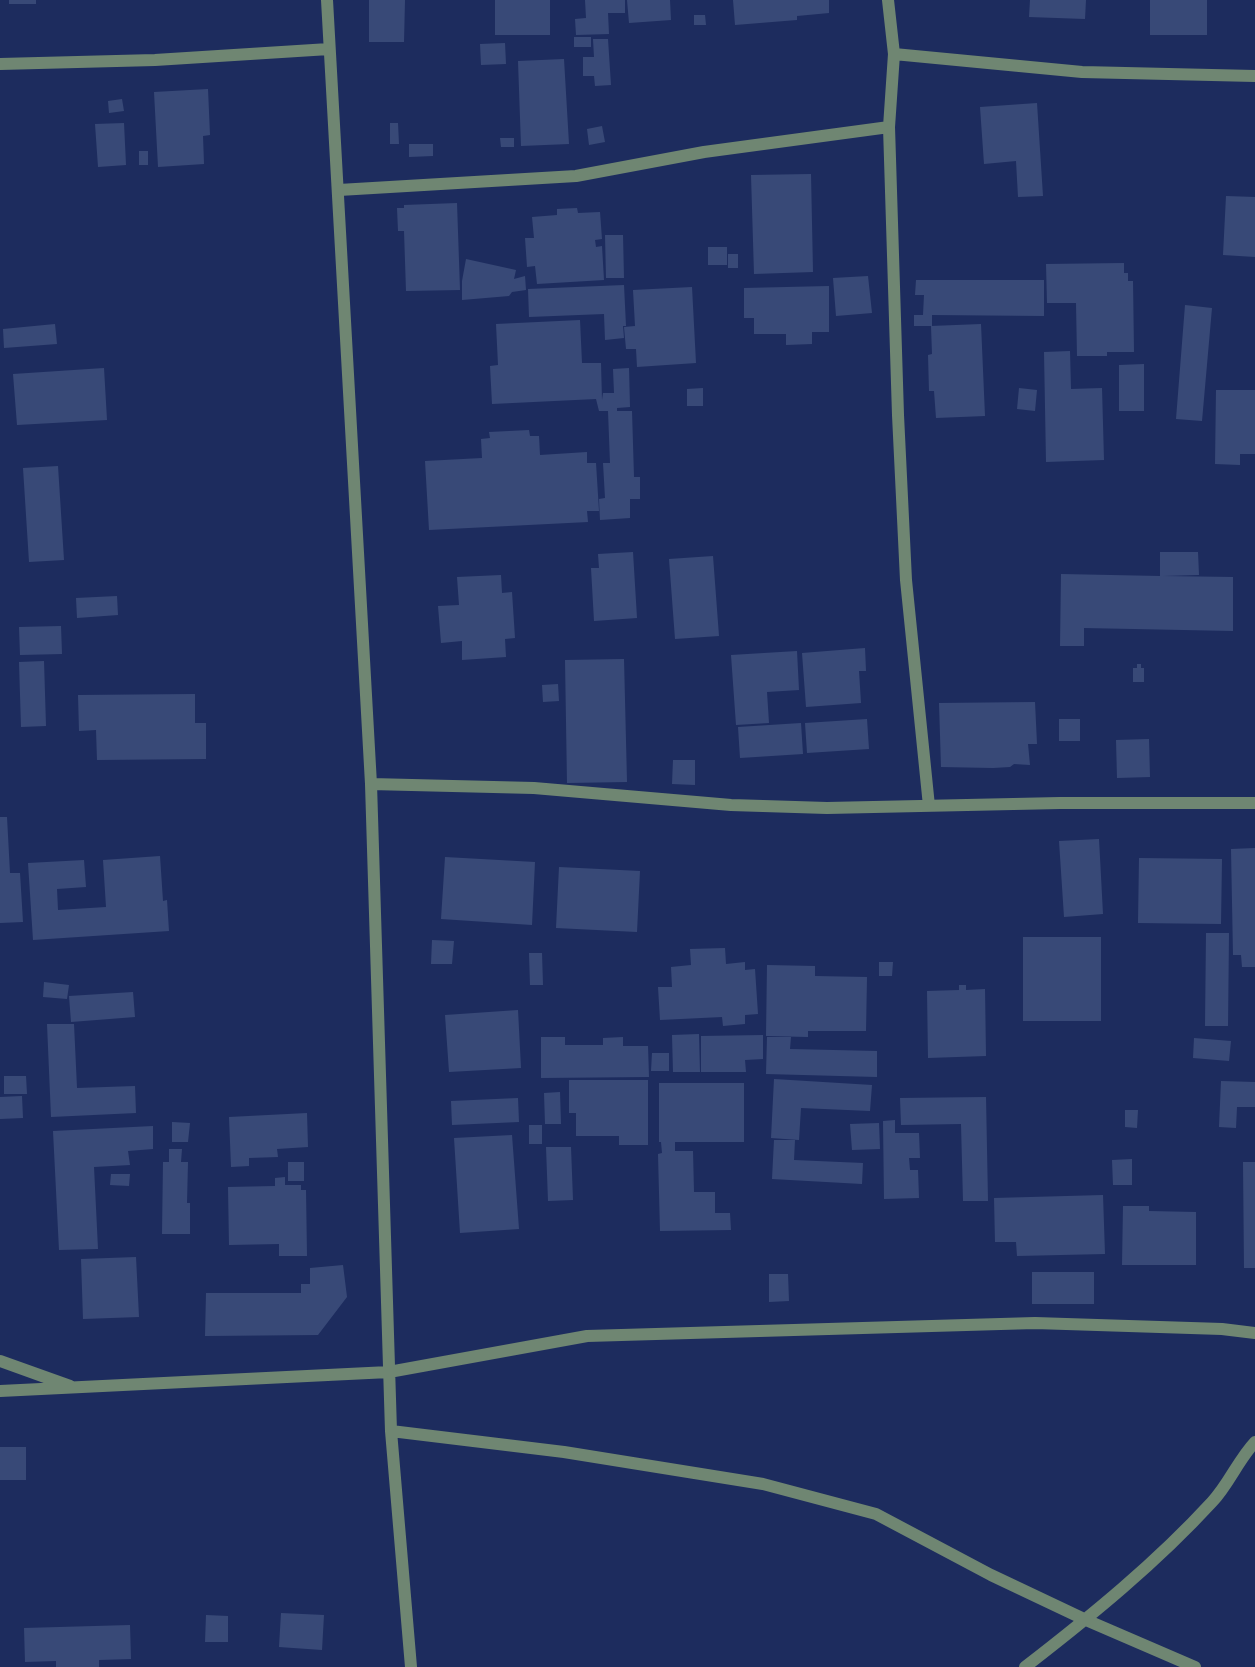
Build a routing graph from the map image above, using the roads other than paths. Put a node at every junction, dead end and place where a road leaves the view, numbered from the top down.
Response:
1 (327, 0) edge
2 (888, 0) edge
3 (329, 49) junction
4 (894, 54) junction
5 (0, 64) edge
6 (1255, 76) edge
7 (889, 127) junction
8 (339, 190) junction
9 (371, 784) junction
10 (1255, 803) edge
11 (929, 806) junction
12 (1255, 1333) edge
13 (0, 1361) edge
14 (389, 1372) junction
15 (78, 1389) junction
16 (0, 1391) edge
17 (391, 1431) junction
18 (1255, 1442) edge
19 (1086, 1620) junction
20 (411, 1667) edge
21 (1025, 1667) edge
22 (1195, 1667) edge

1 - 3 street
2 - 4 street
3 - 5 street
3 - 8 street
4 - 6 street
4 - 7 street
7 - 8 street
7 - 11 street
8 - 9 street
9 - 11 street
9 - 14 street
10 - 11 street
12 - 14 street
13 - 15 street
14 - 15 street
14 - 17 street
15 - 16 street
17 - 19 street
17 - 20 street
18 - 19 street
19 - 21 street
19 - 22 street

